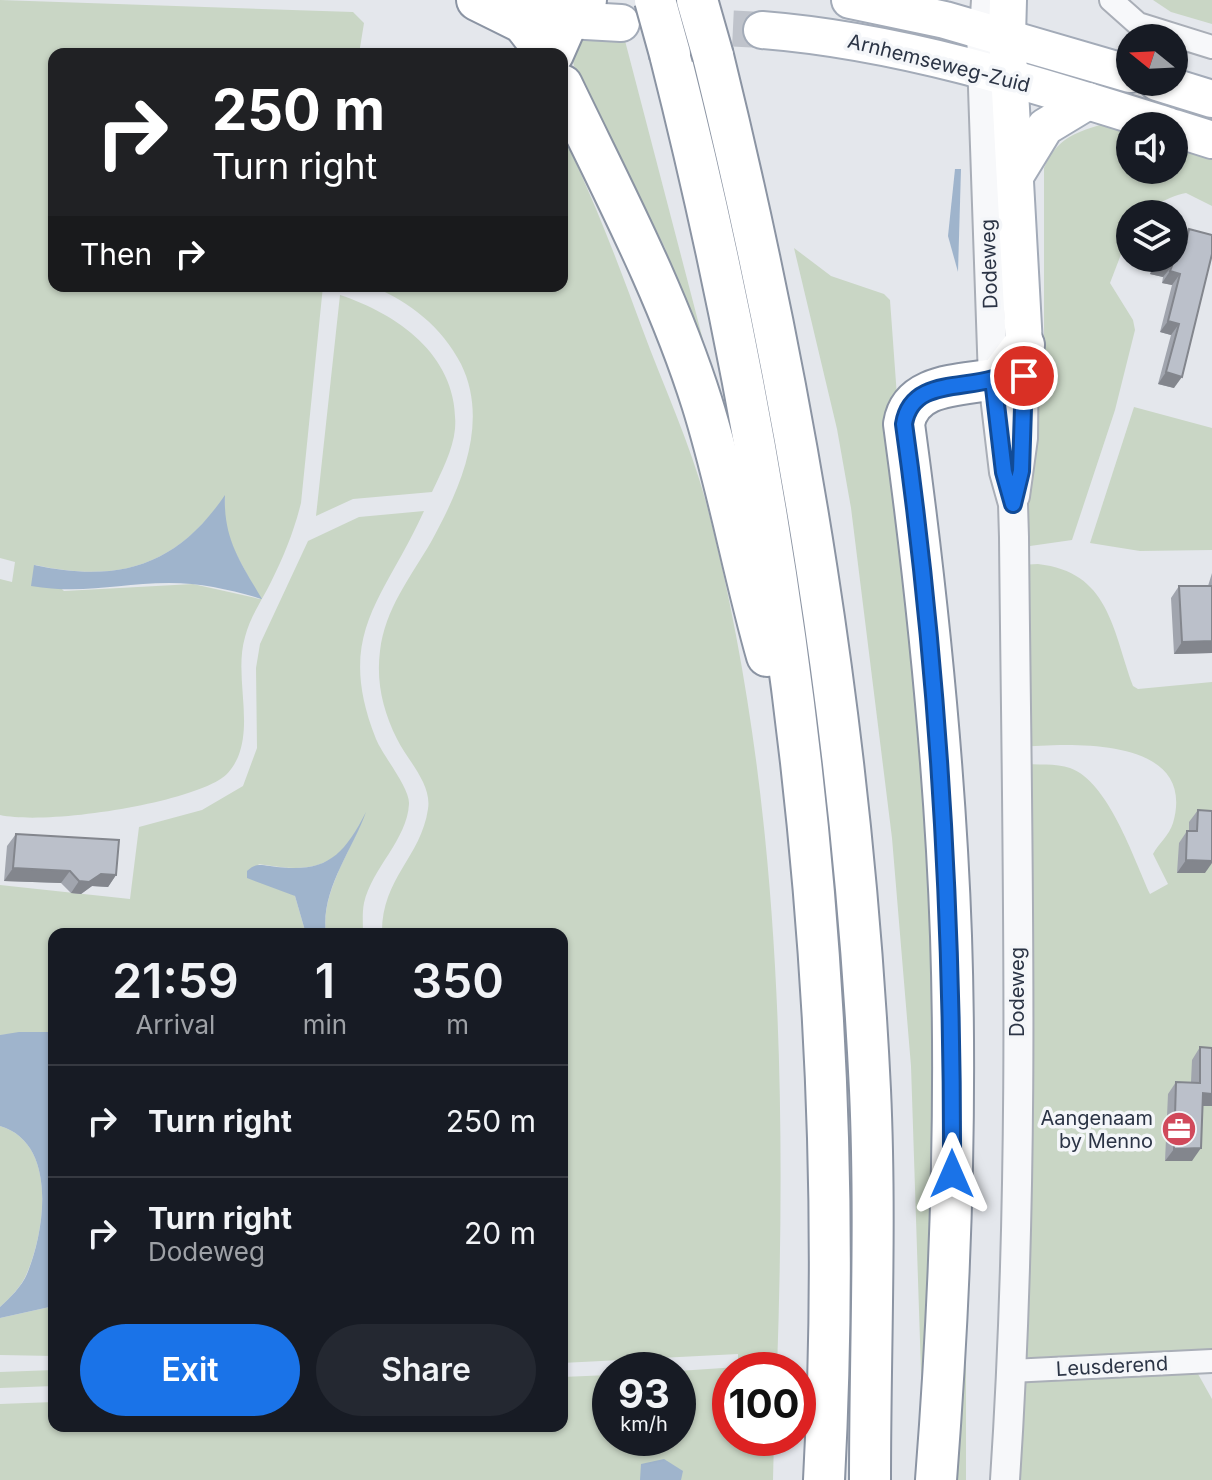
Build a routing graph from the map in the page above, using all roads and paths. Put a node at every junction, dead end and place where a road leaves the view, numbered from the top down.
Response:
1 (480, 0) edge
2 (655, 0) edge
3 (697, 0) edge
4 (850, 0) edge
5 (1008, 0) edge
6 (1111, 0) edge
7 (563, 19) edge
8 (990, 22) edge
9 (621, 23) dead end
10 (762, 30) tunnel mouth
11 (1212, 47) edge
12 (542, 48) edge
13 (1116, 68) edge
14 (995, 74) junction
15 (1188, 92) edge
16 (568, 97) edge
17 (1212, 99) edge
18 (1101, 105) junction
19 (1123, 112) edge
20 (1188, 132) edge
21 (1212, 140) edge
22 (1015, 176) junction
23 (1024, 345) junction
24 (993, 379) junction
25 (1013, 504) junction
26 (806, 787) junction
27 (1212, 1361) edge
28 (1012, 1371) junction
29 (870, 1475) edge
30 (824, 1480) edge
31 (936, 1480) edge
32 (1005, 1480) edge

1 - 7 main road
1 - 12 highway
2 - 26 highway, bridge
3 - 29 highway, bridge
4 - 8 main road, Arnhemseweg-Zuid
5 - 8 main road
6 - 11 street
7 - 9 main road
8 - 13 main road, Arnhemseweg-Zuid
8 - 14 main road
10 - 14 main road, Arnhemseweg-Zuid
14 - 18 main road, Arnhemseweg-Zuid
14 - 22 main road, Dodeweg
14 - 24 street, Dodeweg
15 - 17 main road, Arnhemseweg-Zuid
16 - 26 highway
18 - 19 main road, Arnhemseweg-Zuid
18 - 22 main road
20 - 21 main road
22 - 23 main road, Dodeweg
23 - 24 highway
23 - 25 street, Dodeweg
24 - 25 street, Dodeweg
24 - 31 highway
25 - 28 street, Dodeweg
26 - 30 highway
27 - 28 street, Leusderend
28 - 32 street, Dodeweg

